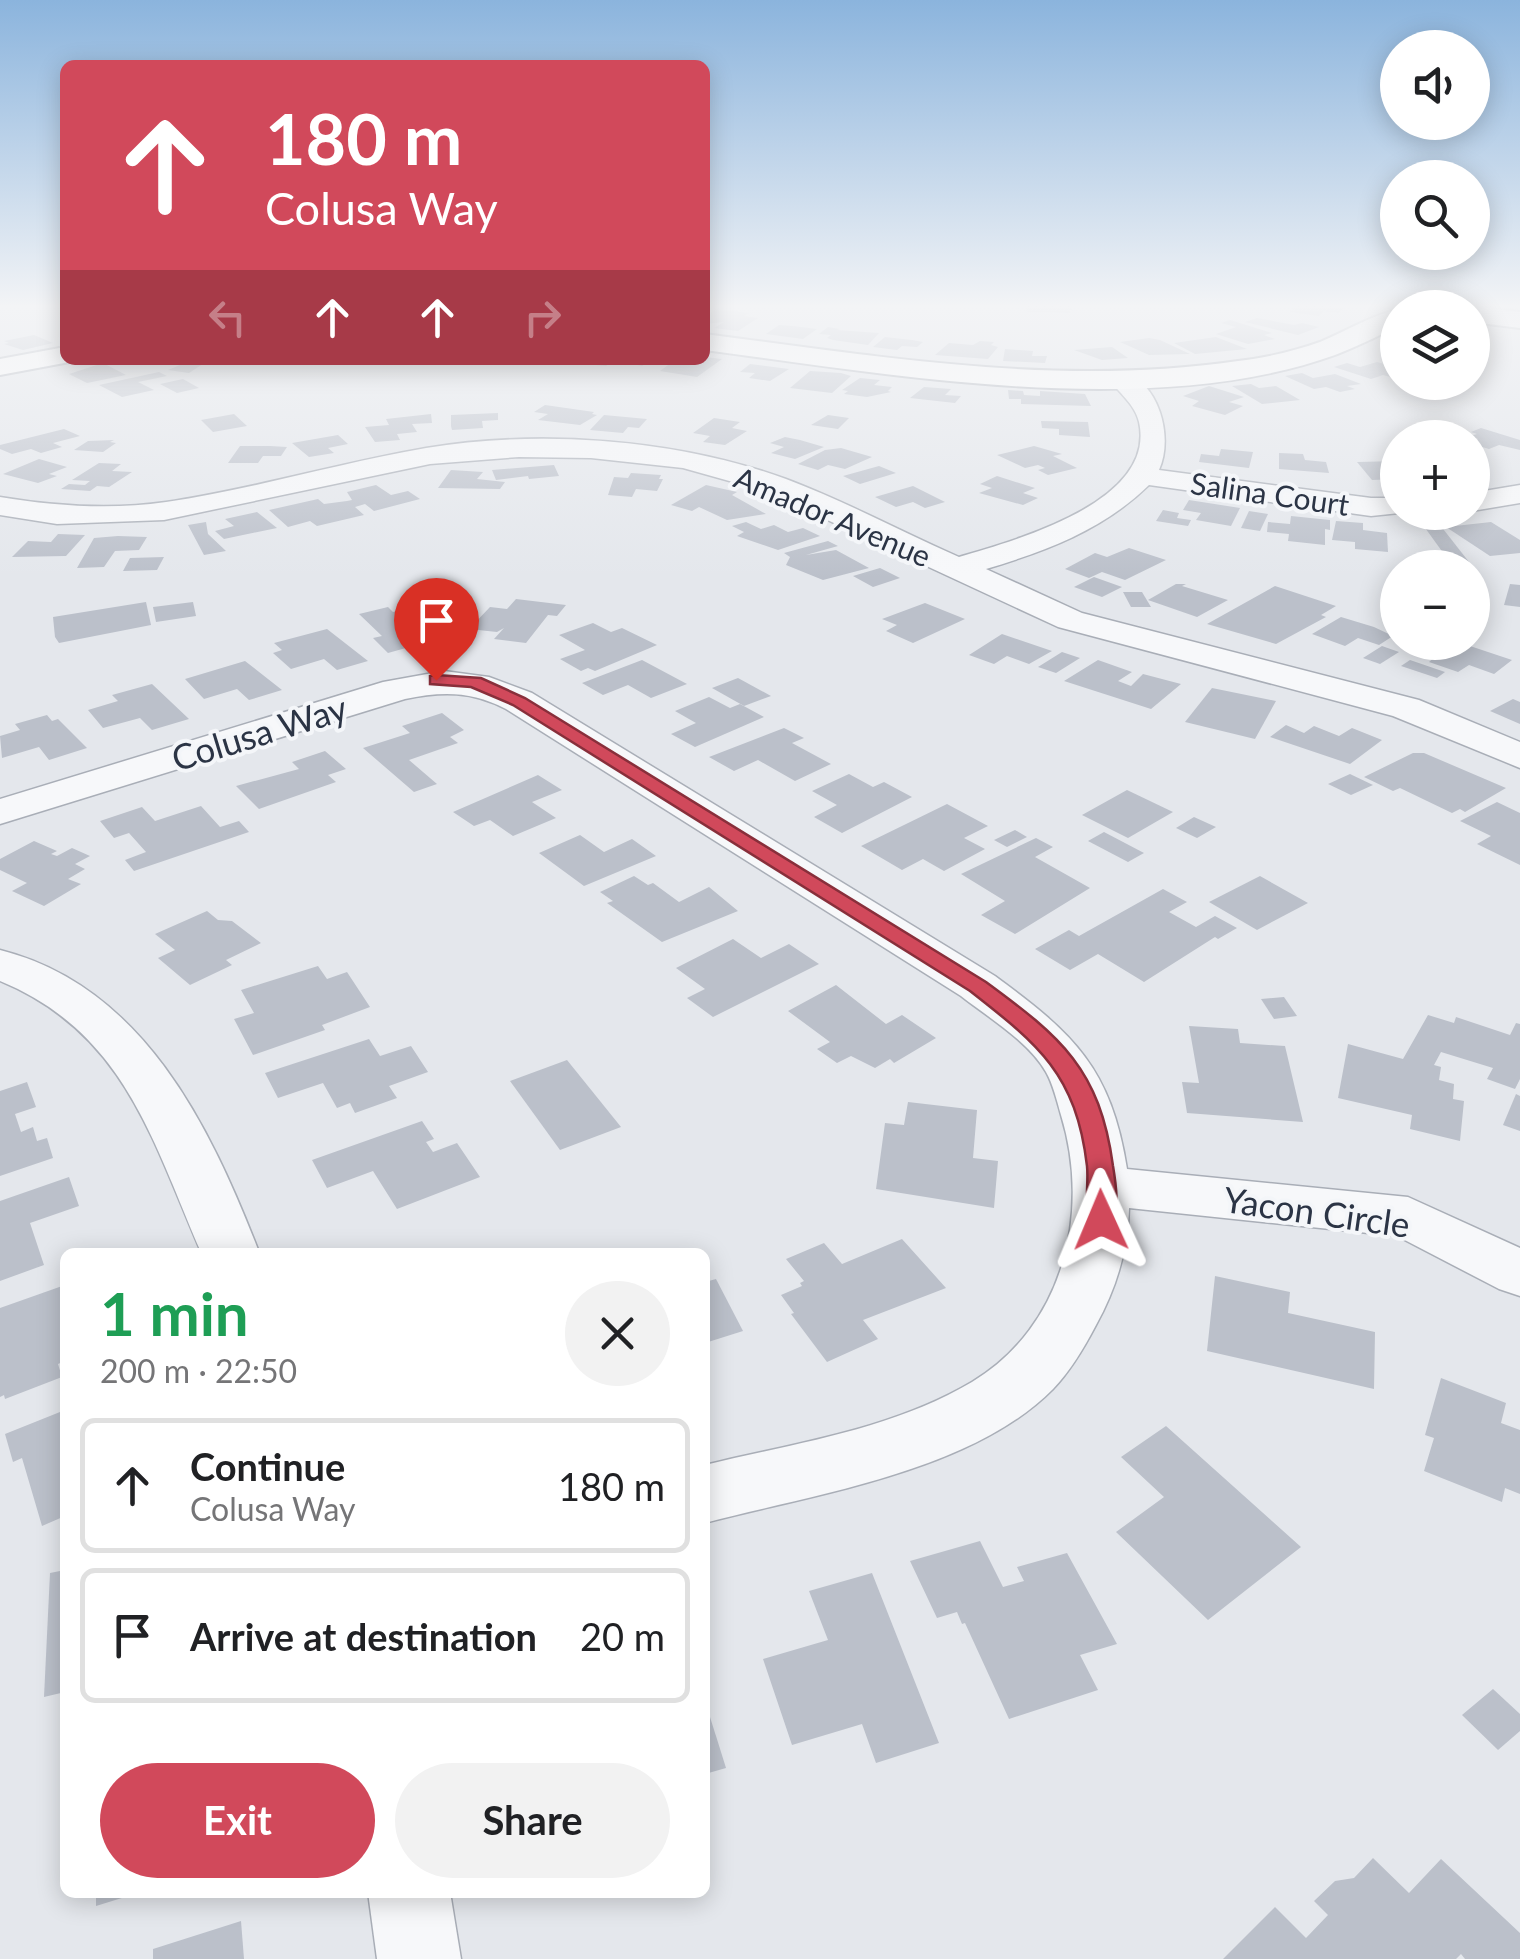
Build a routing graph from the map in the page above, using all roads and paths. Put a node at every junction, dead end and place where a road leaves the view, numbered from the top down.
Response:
1 (1136, 395) edge
2 (1142, 476) junction
3 (1520, 494) edge
4 (1490, 499) edge
5 (0, 506) edge
6 (1380, 507) edge
7 (954, 569) junction
8 (1520, 756) edge
9 (0, 812) edge
10 (0, 964) edge
11 (1102, 1186) junction
12 (228, 1248) edge
13 (1520, 1274) edge
14 (710, 1493) edge
15 (410, 1898) edge
16 (419, 1959) edge

1 - 2 street
2 - 6 street, Salina Court
2 - 7 street
3 - 4 street
5 - 7 street, Amador Avenue
7 - 8 street, Amador Avenue
9 - 11 street, Colusa Way
10 - 12 street
11 - 13 street, Yacon Circle
11 - 14 street, Colusa Way
15 - 16 street

